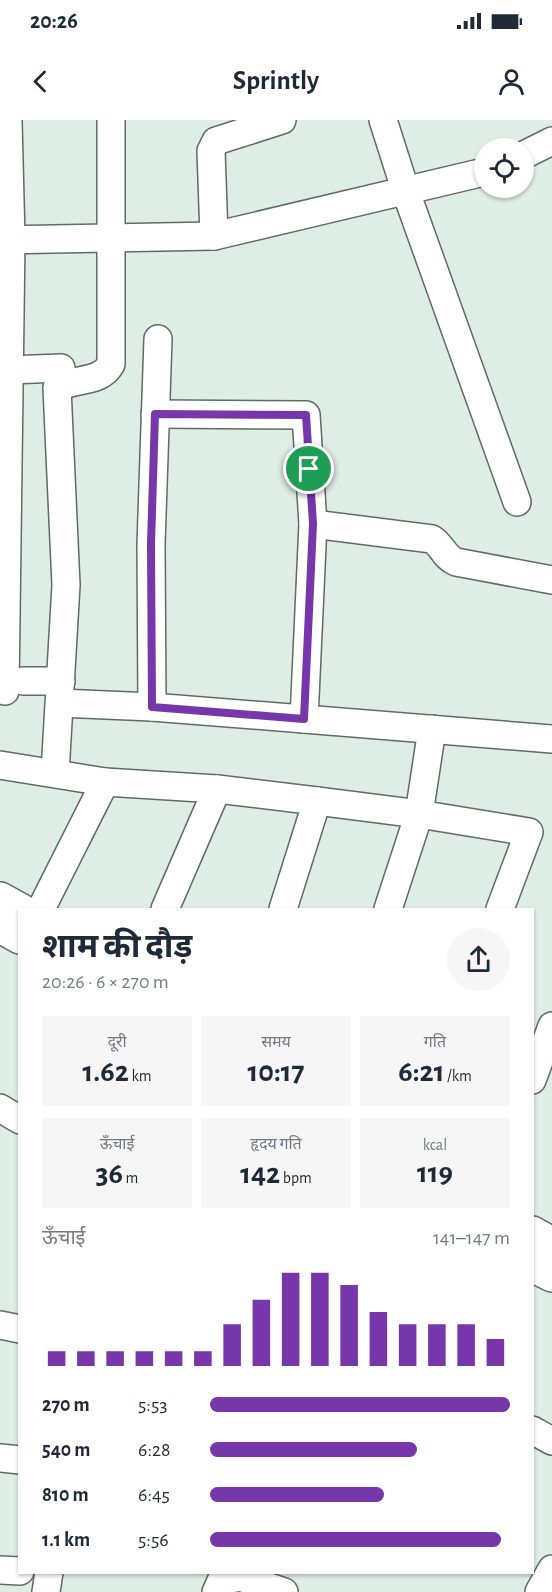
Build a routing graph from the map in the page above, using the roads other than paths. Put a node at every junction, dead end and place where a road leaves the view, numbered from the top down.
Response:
1 (8, 120) edge
2 (111, 120) edge
3 (282, 120) edge
4 (382, 120) edge
5 (552, 141) edge
6 (534, 150) edge
7 (474, 175) edge
8 (406, 192) junction
9 (214, 236) junction
10 (112, 238) junction
11 (5, 239) edge
12 (158, 339) dead end
13 (61, 368) dead end
14 (9, 370) junction
15 (155, 414) junction
16 (517, 502) dead end
17 (313, 524) junction
18 (552, 580) edge
19 (60, 692) junction
20 (152, 707) junction
21 (304, 719) junction
22 (432, 729) junction
23 (552, 739) edge
24 (0, 765) edge
25 (55, 773) junction
26 (105, 782) junction
27 (217, 789) junction
28 (317, 801) junction
29 (419, 814) junction
30 (541, 834) edge
31 (0, 899) edge
32 (42, 908) edge
33 (165, 908) edge
34 (284, 908) edge
35 (388, 908) edge
36 (501, 908) edge
37 (18, 909) edge
38 (0, 926) edge
39 (18, 936) edge
40 (552, 1026) edge
41 (534, 1075) edge
42 (0, 1108) edge
43 (18, 1119) edge
44 (534, 1234) edge
45 (552, 1244) edge
46 (534, 1266) edge
47 (552, 1275) edge
48 (0, 1325) edge
49 (18, 1329) edge
50 (534, 1431) edge
51 (552, 1441) edge
52 (0, 1458) edge
53 (18, 1460) edge
54 (0, 1570) edge
55 (18, 1571) edge
56 (49, 1574) edge
57 (46, 1592) edge
58 (216, 1592) edge
59 (284, 1592) edge

1 - 11 street
2 - 10 street
3 - 9 street
4 - 8 street
5 - 6 street
7 - 8 street
8 - 9 street
8 - 16 street
9 - 10 street
10 - 11 street
10 - 19 street
11 - 14 street
12 - 15 street
13 - 14 street
14 - 19 street
15 - 17 street
15 - 20 street
17 - 18 street
17 - 21 street
19 - 20 street
19 - 25 street
20 - 21 street
21 - 22 street
22 - 23 street
22 - 29 street
24 - 25 street
25 - 26 street
26 - 27 street
26 - 32 street
27 - 28 street
27 - 33 street
28 - 29 street
28 - 34 street
29 - 30 street
29 - 35 street
30 - 36 street
31 - 37 street
38 - 39 street
40 - 41 street
42 - 43 street
44 - 45 street
46 - 47 street
48 - 49 street
50 - 51 street
52 - 53 street
54 - 55 street
56 - 57 street
58 - 59 street

